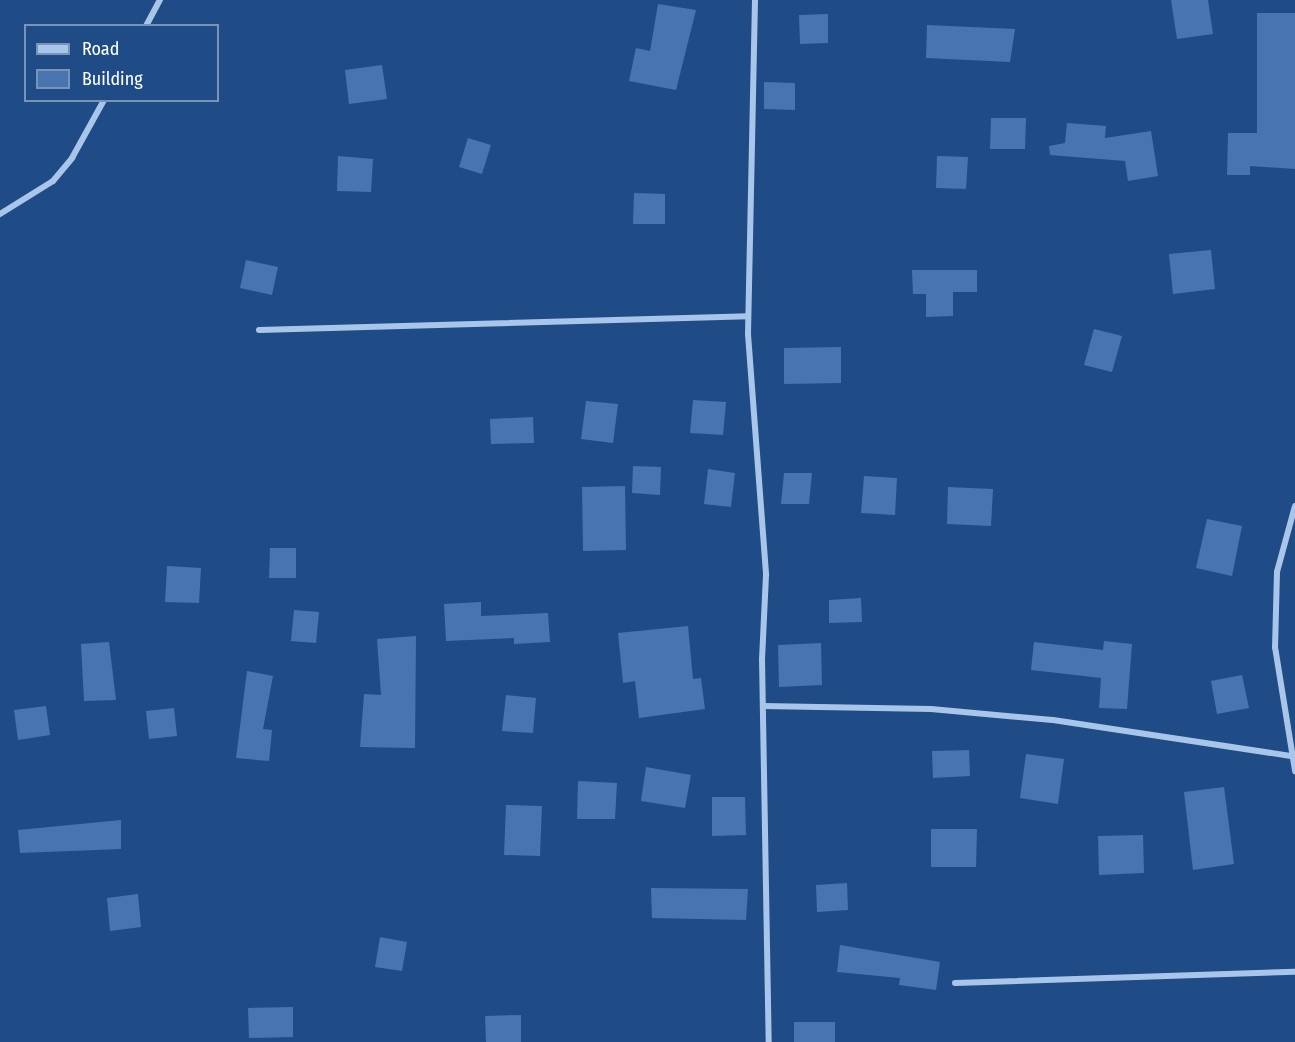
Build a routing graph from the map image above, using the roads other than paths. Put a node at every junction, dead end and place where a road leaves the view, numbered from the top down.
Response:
1 (160, 0) edge
2 (755, 0) edge
3 (147, 24) edge
4 (103, 102) edge
5 (0, 214) edge
6 (748, 316) junction
7 (259, 330) dead end
8 (1295, 506) edge
9 (763, 706) junction
10 (1292, 756) junction
11 (1295, 771) edge
12 (1295, 972) edge
13 (955, 983) dead end
14 (769, 1042) edge

1 - 3 street
2 - 6 street
4 - 5 street
6 - 7 street
6 - 9 street
8 - 10 street
9 - 10 street
9 - 14 street
10 - 11 street
12 - 13 street

